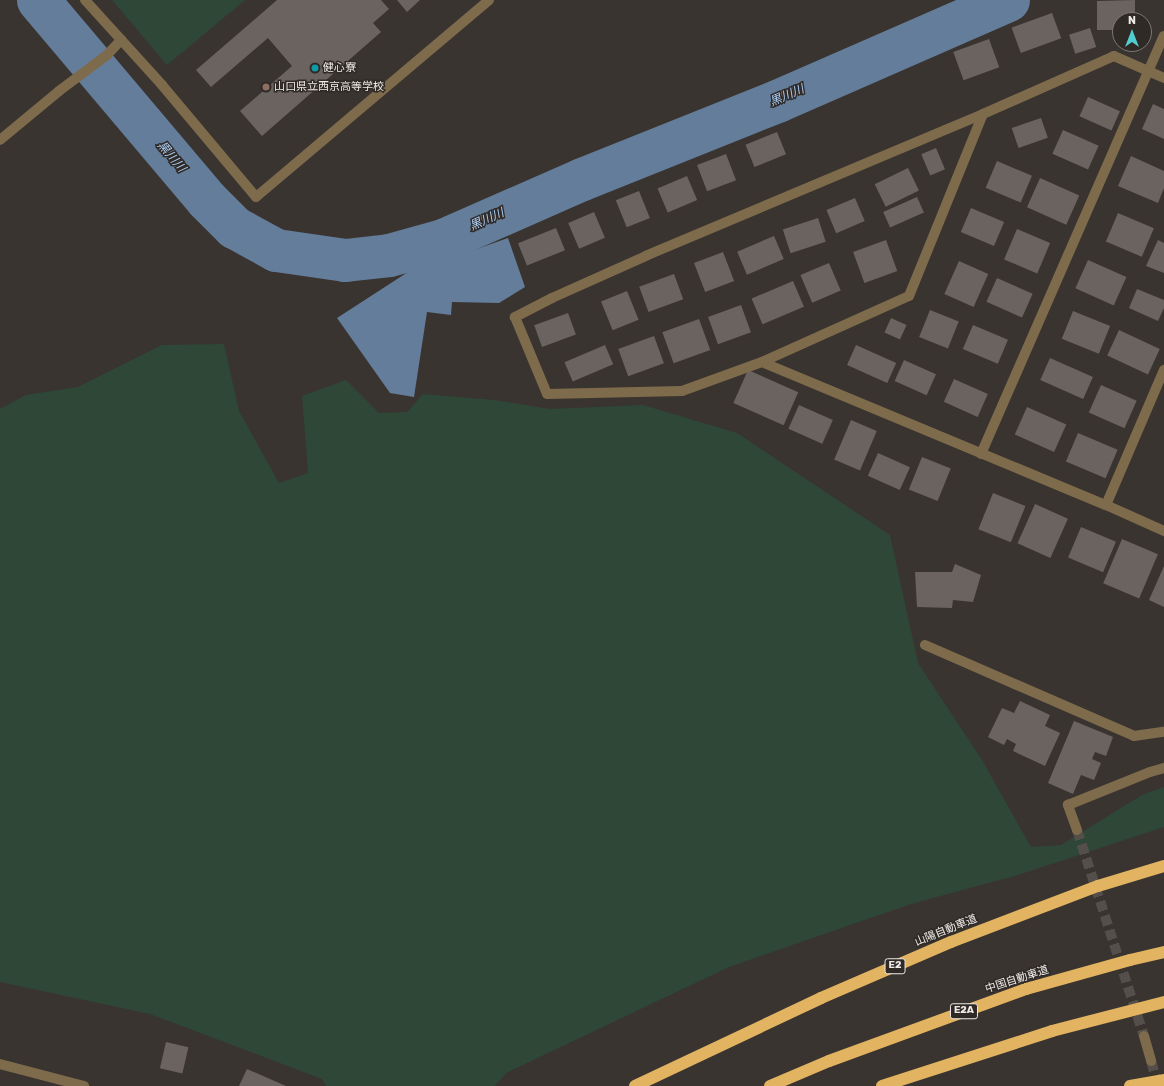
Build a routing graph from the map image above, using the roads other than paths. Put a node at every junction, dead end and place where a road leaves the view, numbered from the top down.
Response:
1 (85, 0) edge
2 (489, 0) edge
3 (1164, 36) edge
4 (122, 40) junction
5 (1150, 71) junction
6 (1164, 78) edge
7 (983, 114) junction
8 (0, 140) edge
9 (762, 362) junction
10 (1164, 370) edge
11 (1161, 384) edge
12 (981, 454) junction
13 (1106, 505) junction
14 (1164, 531) edge
15 (926, 645) dead end
16 (1164, 732) edge
17 (1164, 768) edge
18 (1077, 830) tunnel mouth
19 (1164, 866) edge
20 (1164, 952) edge
21 (1164, 1002) edge
22 (1144, 1036) tunnel mouth
23 (1151, 1061) tunnel mouth
24 (0, 1064) edge
25 (1164, 1080) edge
26 (84, 1086) edge
27 (635, 1086) edge
28 (770, 1086) edge
29 (882, 1086) edge
30 (1130, 1086) edge

1 - 4 street
2 - 4 street
3 - 5 street
4 - 8 street
5 - 6 street
5 - 7 street
5 - 12 street
7 - 9 street
7 - 9 street
9 - 12 street
10 - 11 street
11 - 13 street
12 - 13 street
13 - 14 street
15 - 16 street
17 - 18 street
19 - 27 highway, 山陽自動車道 / E2
20 - 28 highway, 中国自動車道 / E2A
21 - 29 highway
22 - 23 street
24 - 26 street
25 - 30 highway

